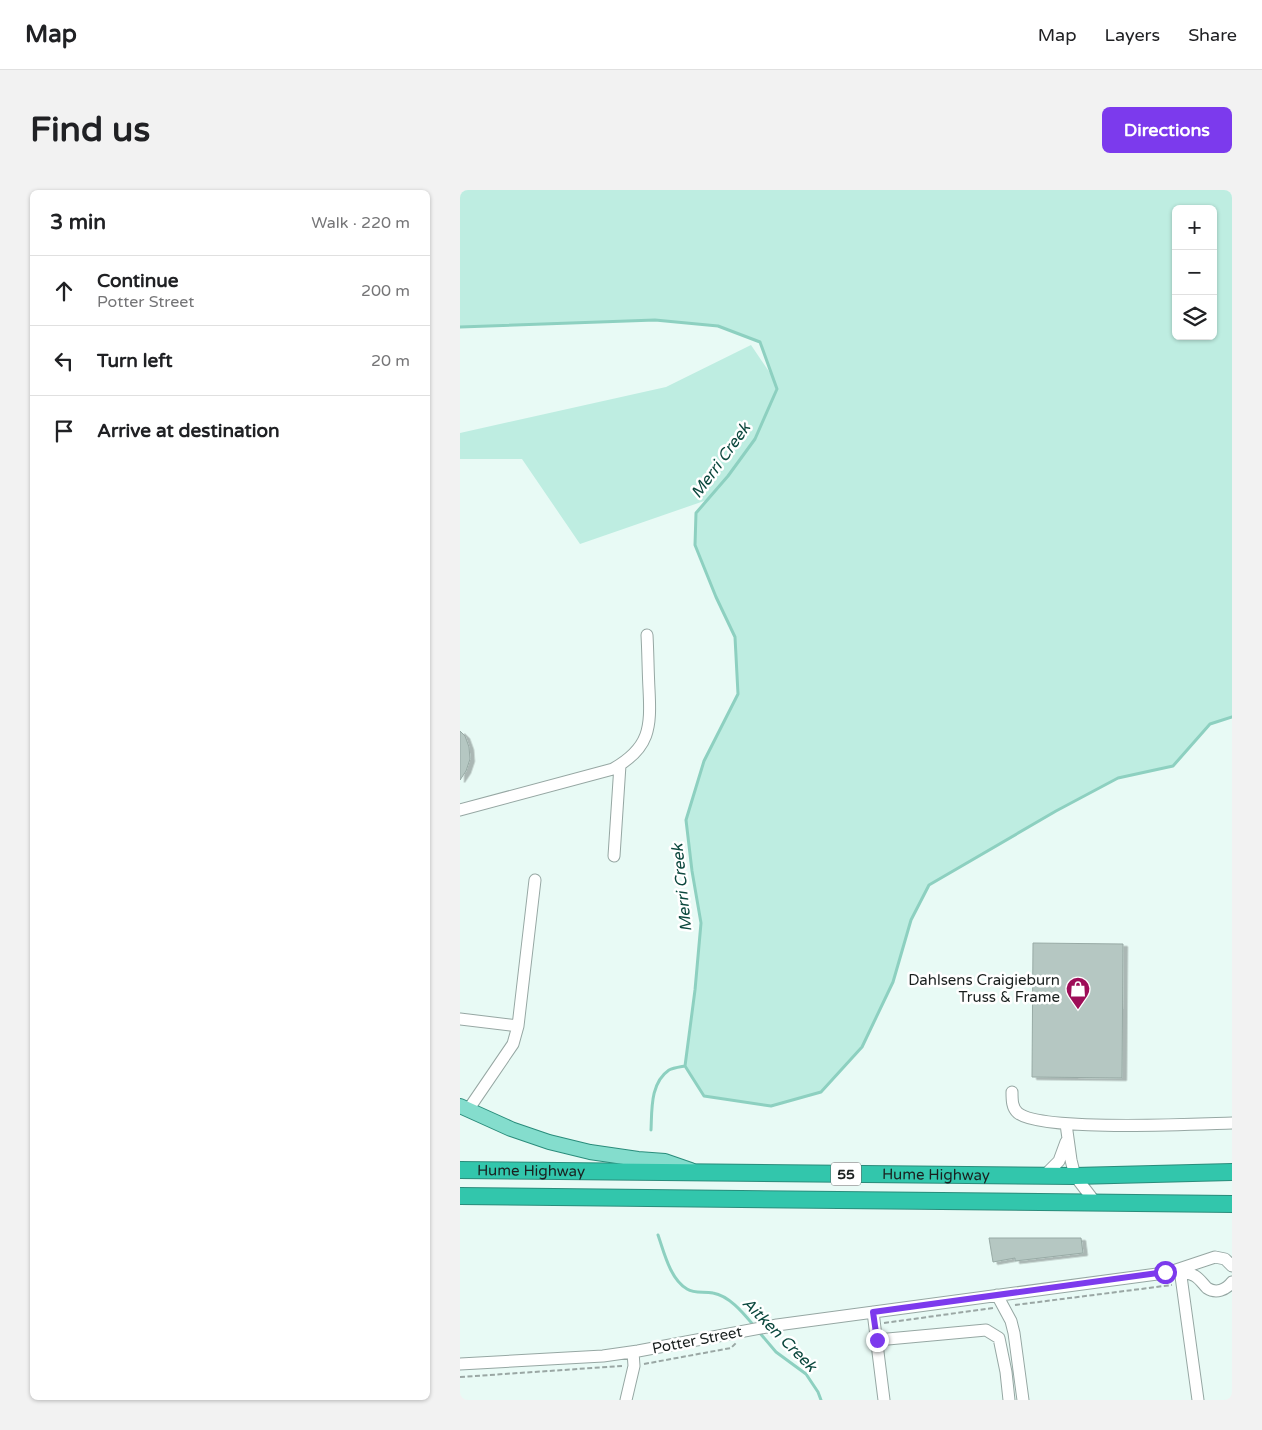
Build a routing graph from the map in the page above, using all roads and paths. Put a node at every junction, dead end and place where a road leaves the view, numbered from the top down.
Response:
1 (647, 635) dead end
2 (620, 766) junction
3 (460, 810) edge
4 (614, 856) dead end
5 (535, 880) dead end
6 (460, 1019) edge
7 (518, 1026) junction
8 (1012, 1092) dead end
9 (464, 1108) edge
10 (1232, 1123) edge
11 (1066, 1124) junction
12 (1068, 1138) junction
13 (460, 1170) edge
14 (1232, 1172) edge
15 (699, 1173) junction
16 (1045, 1175) junction
17 (1076, 1176) junction
18 (460, 1196) edge
19 (1095, 1202) junction
20 (1232, 1204) edge
21 (1232, 1266) edge
22 (1177, 1271) junction
23 (1232, 1282) edge
24 (1182, 1286) junction
25 (997, 1295) junction
26 (1004, 1306) junction
27 (873, 1312) junction
28 (875, 1324) junction
29 (741, 1339) dead end
30 (877, 1340) junction
31 (632, 1352) junction
32 (460, 1364) edge
33 (634, 1366) junction
34 (460, 1377) edge
35 (626, 1400) edge
36 (884, 1400) edge
37 (1009, 1400) edge
38 (1023, 1400) edge
39 (1198, 1400) edge

1 - 2 street
2 - 3 street
2 - 4 street
5 - 7 street
6 - 7 street
7 - 9 street
8 - 11 street
9 - 15 main road
10 - 11 street
11 - 12 street
12 - 16 street
12 - 17 street
13 - 15 highway, Hume Highway / 55
14 - 17 highway, Hume Highway / 55
15 - 16 highway, Hume Highway / 55
16 - 17 highway, Hume Highway / 55
17 - 19 street
18 - 19 highway, Hume Highway / 55
19 - 20 highway, Hume Highway / 55
21 - 22 street, Potter Street
22 - 23 street
22 - 24 street
22 - 25 street, Potter Street
24 - 26 path
24 - 39 street
25 - 26 street
25 - 27 street, Potter Street
26 - 28 path
26 - 38 street
27 - 28 street
27 - 31 street, Potter Street
28 - 30 street
29 - 33 path
30 - 36 street
30 - 37 street
31 - 32 street, Potter Street
31 - 33 street
33 - 34 path
33 - 35 street

